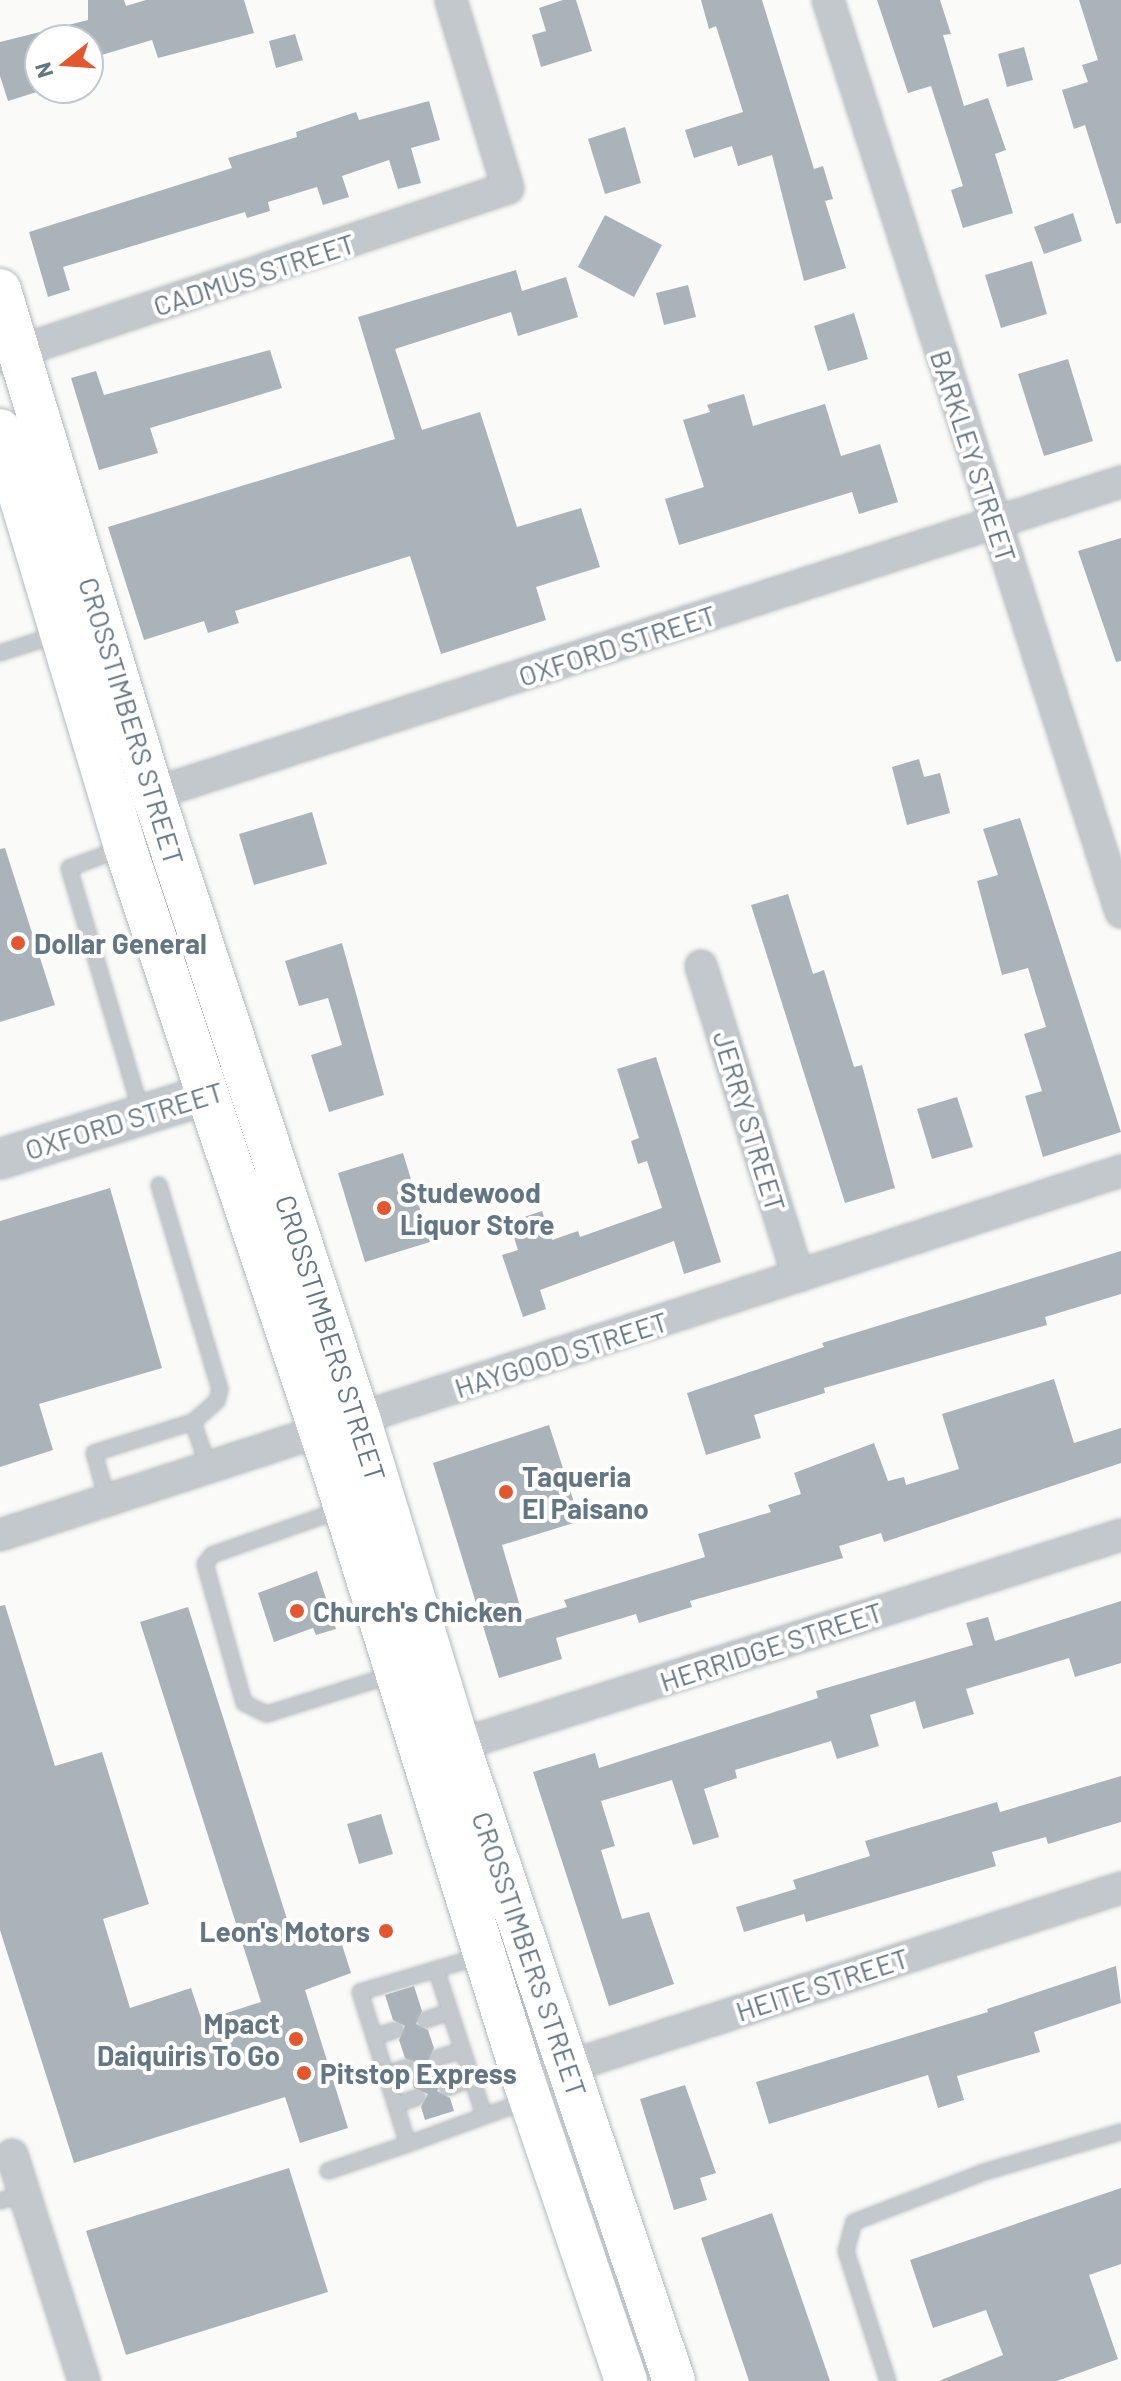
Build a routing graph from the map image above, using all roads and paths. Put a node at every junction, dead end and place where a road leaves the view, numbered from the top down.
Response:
1 (451, 0) edge
2 (828, 0) edge
3 (0, 290) edge
4 (10, 354) edge
5 (0, 430) edge
6 (1121, 482) edge
7 (995, 523) junction
8 (61, 634) junction
9 (0, 653) edge
10 (153, 794) junction
11 (113, 807) junction
12 (125, 847) junction
13 (1121, 912) edge
14 (701, 966) dead end
15 (247, 1082) junction
16 (206, 1094) junction
17 (142, 1114) junction
18 (0, 1159) edge
19 (1121, 1171) edge
20 (159, 1185) dead end
21 (798, 1276) junction
22 (360, 1421) junction
23 (193, 1422) junction
24 (320, 1434) junction
25 (209, 1470) junction
26 (108, 1502) junction
27 (343, 1509) junction
28 (0, 1535) edge
29 (1121, 1535) edge
30 (395, 1674) junction
31 (440, 1751) junction
32 (1121, 1888) edge
33 (484, 1955) junction
34 (436, 1969) junction
35 (450, 2012) junction
36 (425, 2020) dead end
37 (396, 2030) dead end
38 (374, 2037) junction
39 (463, 2050) junction
40 (437, 2058) dead end
41 (408, 2067) dead end
42 (568, 2067) junction
43 (386, 2074) junction
44 (472, 2079) junction
45 (447, 2088) dead end
46 (527, 2090) junction
47 (418, 2097) dead end
48 (396, 2105) junction
49 (484, 2115) junction
50 (1121, 2132) edge
51 (408, 2144) junction
52 (12, 2155) dead end
53 (328, 2171) dead end
54 (12, 2197) edge
55 (84, 2381) edge
56 (626, 2381) edge
57 (674, 2381) edge
58 (888, 2381) edge

1 - 4 street, CADMUS STREET
2 - 7 street, BARKLEY STREET
3 - 4 main road, CROSSTIMBERS STREET
4 - 10 main road, CROSSTIMBERS STREET
5 - 8 main road, CROSSTIMBERS STREET
6 - 7 street, OXFORD STREET
7 - 10 street, OXFORD STREET
7 - 13 street, BARKLEY STREET
8 - 9 lane
8 - 11 main road, CROSSTIMBERS STREET
10 - 11 street, OXFORD STREET
10 - 15 main road, CROSSTIMBERS STREET
11 - 12 main road, CROSSTIMBERS STREET
12 - 16 main road, CROSSTIMBERS STREET
12 - 17 lane
14 - 21 street, JERRY STREET
15 - 16 street, OXFORD STREET
15 - 22 main road, CROSSTIMBERS STREET
16 - 17 street, OXFORD STREET
16 - 24 main road, CROSSTIMBERS STREET
17 - 18 street, OXFORD STREET
19 - 21 street, HAYGOOD STREET
20 - 23 lane
21 - 22 street, HAYGOOD STREET
22 - 24 street, HAYGOOD STREET
22 - 31 main road, CROSSTIMBERS STREET
23 - 25 lane
23 - 26 lane
24 - 25 street, HAYGOOD STREET
24 - 27 main road, CROSSTIMBERS STREET
25 - 26 street, HAYGOOD STREET
26 - 28 street, HAYGOOD STREET
27 - 30 main road, CROSSTIMBERS STREET
27 - 30 lane
29 - 31 street, HERRIDGE STREET
30 - 31 main road, CROSSTIMBERS STREET
31 - 33 main road, CROSSTIMBERS STREET
31 - 42 main road, CROSSTIMBERS STREET
32 - 42 street, HEITE STREET
33 - 34 lane
33 - 46 main road, CROSSTIMBERS STREET
34 - 35 lane
34 - 38 lane
35 - 36 lane
35 - 39 lane
37 - 38 lane
38 - 43 lane
39 - 40 lane
39 - 44 lane
41 - 43 lane
42 - 46 street, HEITE STREET
42 - 57 main road, CROSSTIMBERS STREET
43 - 48 lane
44 - 45 lane
44 - 49 lane
46 - 49 lane
46 - 56 main road, CROSSTIMBERS STREET
47 - 48 lane
48 - 51 lane
49 - 51 lane
50 - 58 lane
51 - 53 lane
52 - 54 street
54 - 55 street

